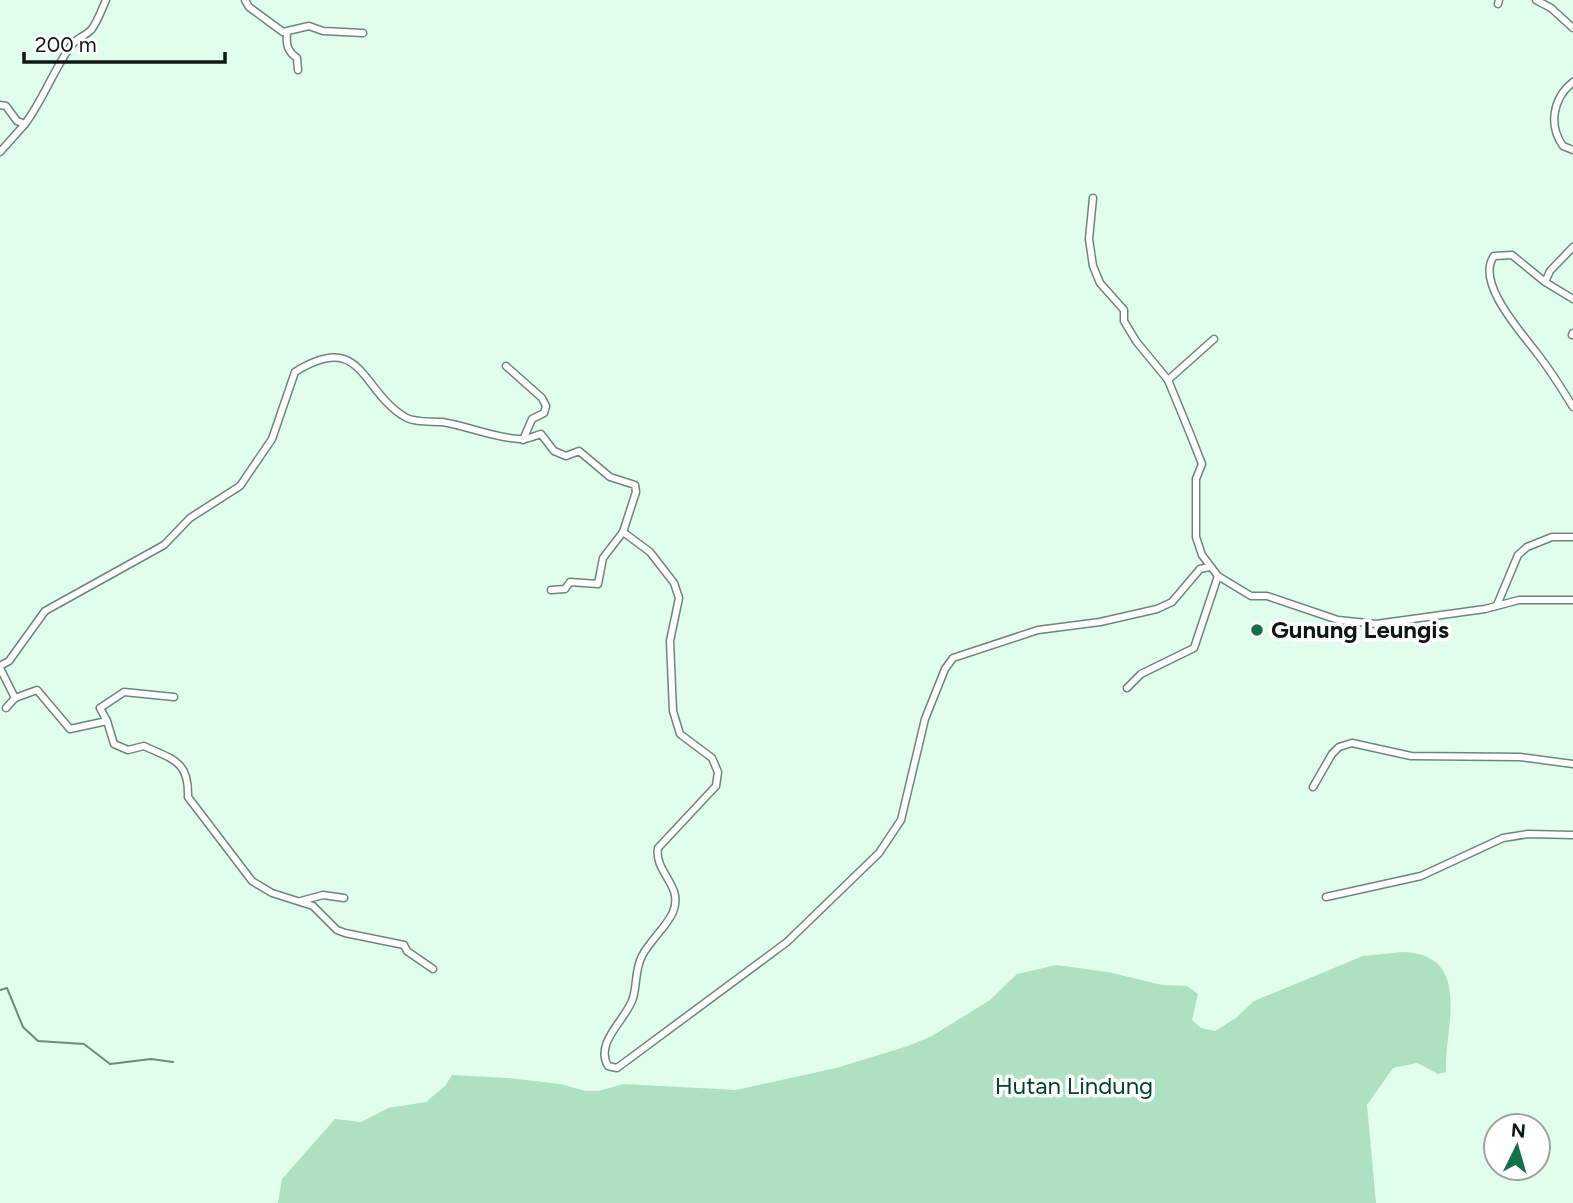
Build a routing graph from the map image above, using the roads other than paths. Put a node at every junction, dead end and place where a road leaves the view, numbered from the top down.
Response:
1 (106, 0) edge
2 (245, 0) edge
3 (1536, 0) edge
4 (1573, 28) edge
5 (287, 33) junction
6 (363, 33) dead end
7 (298, 70) dead end
8 (1573, 82) edge
9 (0, 104) edge
10 (25, 124) junction
11 (1573, 150) edge
12 (0, 152) edge
13 (1093, 198) dead end
14 (1573, 247) edge
15 (1569, 255) edge
16 (1545, 282) junction
17 (1573, 299) edge
18 (1214, 339) dead end
19 (506, 366) dead end
20 (1168, 380) junction
21 (1573, 407) edge
22 (523, 440) junction
23 (623, 532) junction
24 (1573, 537) edge
25 (1209, 567) junction
26 (1218, 576) junction
27 (551, 590) dead end
28 (1573, 600) edge
29 (1497, 605) junction
30 (0, 667) edge
31 (1127, 688) dead end
32 (14, 697) junction
33 (174, 697) dead end
34 (6, 708) dead end
35 (107, 721) junction
36 (1573, 764) edge
37 (1312, 787) dead end
38 (1573, 835) edge
39 (1326, 897) dead end
40 (344, 898) dead end
41 (300, 902) junction
42 (433, 969) dead end

1 - 10 street
2 - 5 street
3 - 4 street
5 - 6 street
5 - 7 street
8 - 11 street
9 - 10 street
10 - 12 street
13 - 20 street
14 - 15 street
15 - 16 street
16 - 17 street
16 - 21 street
18 - 20 street
19 - 22 street
20 - 25 street
22 - 23 street
22 - 30 street
23 - 25 street
23 - 27 street
24 - 29 street
25 - 26 street
26 - 29 street
26 - 31 street
28 - 29 street
30 - 32 street
32 - 34 street
32 - 35 street
33 - 35 street
35 - 41 street
36 - 37 street
38 - 39 street
40 - 41 street
41 - 42 street

